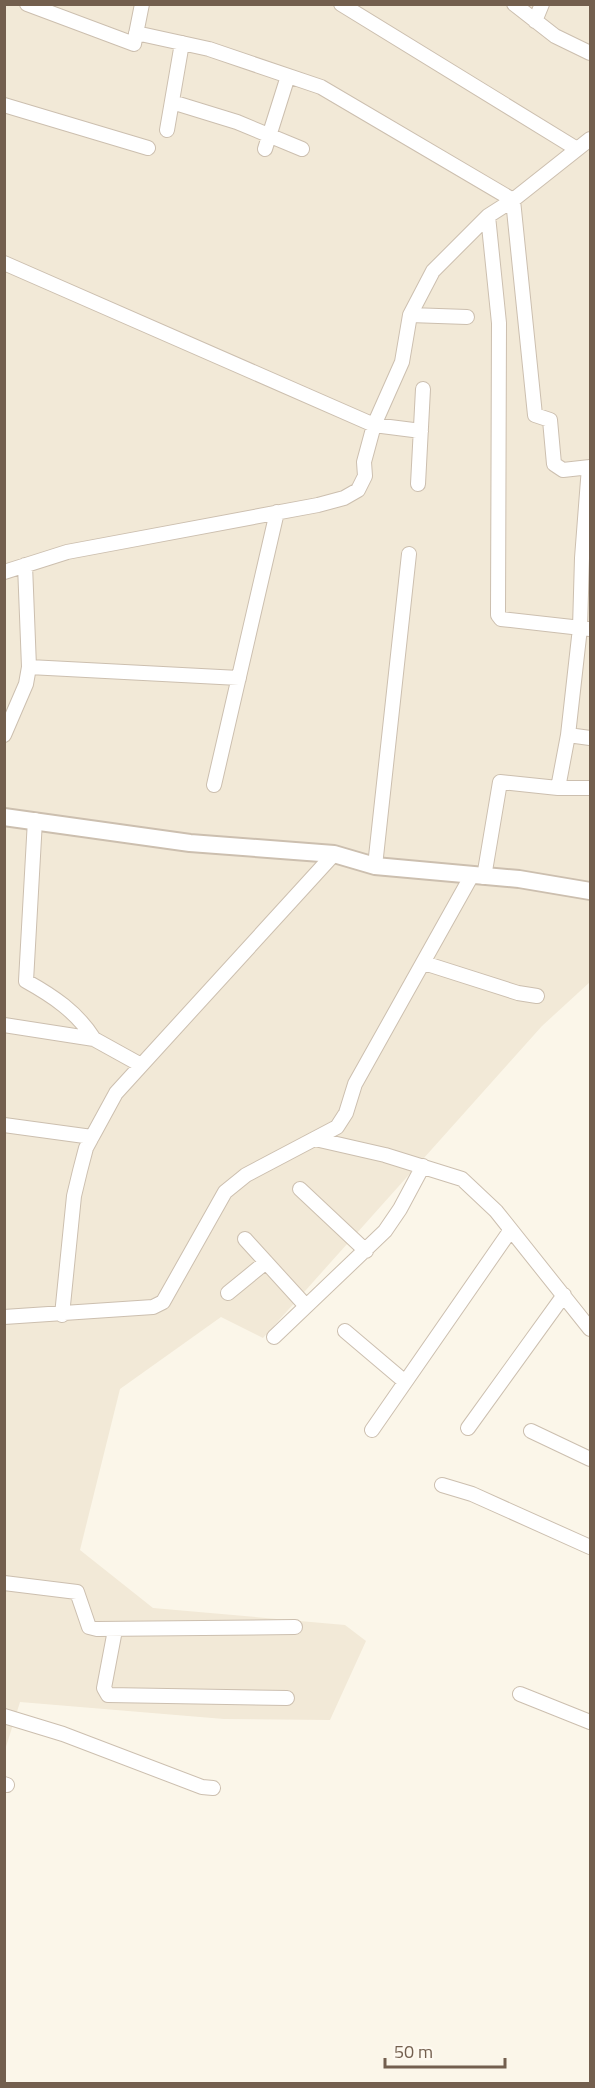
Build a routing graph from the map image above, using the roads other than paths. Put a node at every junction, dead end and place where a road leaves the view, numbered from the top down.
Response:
1 (27, 4) edge
2 (142, 4) edge
3 (341, 4) edge
4 (514, 4) edge
5 (543, 4) edge
6 (535, 21) junction
7 (136, 33) junction
8 (182, 43) junction
9 (591, 53) edge
10 (288, 76) junction
11 (172, 102) junction
12 (4, 105) edge
13 (167, 130) dead end
14 (270, 135) junction
15 (591, 139) edge
16 (148, 148) dead end
17 (265, 149) dead end
18 (302, 149) dead end
19 (577, 149) junction
20 (513, 200) junction
21 (488, 216) junction
22 (4, 263) edge
23 (410, 315) junction
24 (467, 317) dead end
25 (423, 389) dead end
26 (374, 425) junction
27 (421, 431) junction
28 (590, 467) edge
29 (418, 484) dead end
30 (277, 512) junction
31 (587, 548) edge
32 (409, 554) dead end
33 (25, 565) junction
34 (4, 572) edge
35 (585, 629) edge
36 (29, 667) junction
37 (239, 678) junction
38 (4, 735) edge
39 (568, 735) junction
40 (591, 738) edge
41 (214, 785) dead end
42 (558, 788) junction
43 (591, 788) edge
44 (4, 817) edge
45 (35, 820) junction
46 (334, 854) junction
47 (375, 866) junction
48 (478, 876) junction
49 (591, 891) edge
50 (424, 963) junction
51 (537, 996) dead end
52 (4, 1025) edge
53 (94, 1039) junction
54 (141, 1065) junction
55 (4, 1125) edge
56 (92, 1137) junction
57 (315, 1139) junction
58 (423, 1166) junction
59 (300, 1189) dead end
60 (510, 1231) junction
61 (245, 1239) dead end
62 (366, 1251) junction
63 (266, 1262) junction
64 (228, 1293) dead end
65 (564, 1295) junction
66 (306, 1306) junction
67 (62, 1315) junction
68 (4, 1317) edge
69 (591, 1329) edge
70 (345, 1331) dead end
71 (274, 1337) dead end
72 (404, 1381) junction
73 (468, 1428) dead end
74 (372, 1430) dead end
75 (531, 1431) dead end
76 (591, 1459) edge
77 (442, 1485) dead end
78 (591, 1547) edge
79 (4, 1583) edge
80 (295, 1627) dead end
81 (115, 1630) junction
82 (520, 1694) dead end
83 (287, 1698) dead end
84 (4, 1716) edge
85 (591, 1722) edge
86 (213, 1788) dead end

1 - 7 street
2 - 7 street
3 - 19 street
4 - 6 street
5 - 6 street
6 - 9 street
7 - 8 street
8 - 10 street
8 - 11 street
10 - 14 street
10 - 20 street
11 - 13 street
11 - 14 street
12 - 16 street
14 - 17 street
14 - 18 street
15 - 19 street
19 - 20 street
20 - 21 street
20 - 28 street
21 - 23 street
21 - 35 street
22 - 26 street
23 - 24 street
23 - 26 street
25 - 27 street
26 - 27 street
26 - 30 street
27 - 29 street
28 - 31 street
30 - 33 street
30 - 37 street
31 - 35 street
32 - 47 street
33 - 34 street
33 - 36 street
35 - 39 street
36 - 37 street
36 - 38 street
37 - 41 street
39 - 40 street
39 - 42 street
42 - 43 street
42 - 48 street
44 - 45 street
45 - 46 street
45 - 53 street
46 - 47 street
46 - 54 street
47 - 48 street
48 - 49 street
48 - 50 street
50 - 51 street
50 - 57 street
52 - 53 street
53 - 54 street
54 - 56 street
55 - 56 street
56 - 67 street
57 - 58 street
57 - 67 street
58 - 60 street
58 - 62 street
59 - 62 street
60 - 65 street
60 - 72 street
61 - 63 street
62 - 66 street
63 - 64 street
63 - 66 street
65 - 69 street
65 - 73 street
66 - 71 street
67 - 68 street
70 - 72 street
72 - 74 street
75 - 76 street
77 - 78 street
79 - 81 street
80 - 81 street
81 - 83 street
82 - 85 street
84 - 86 street

